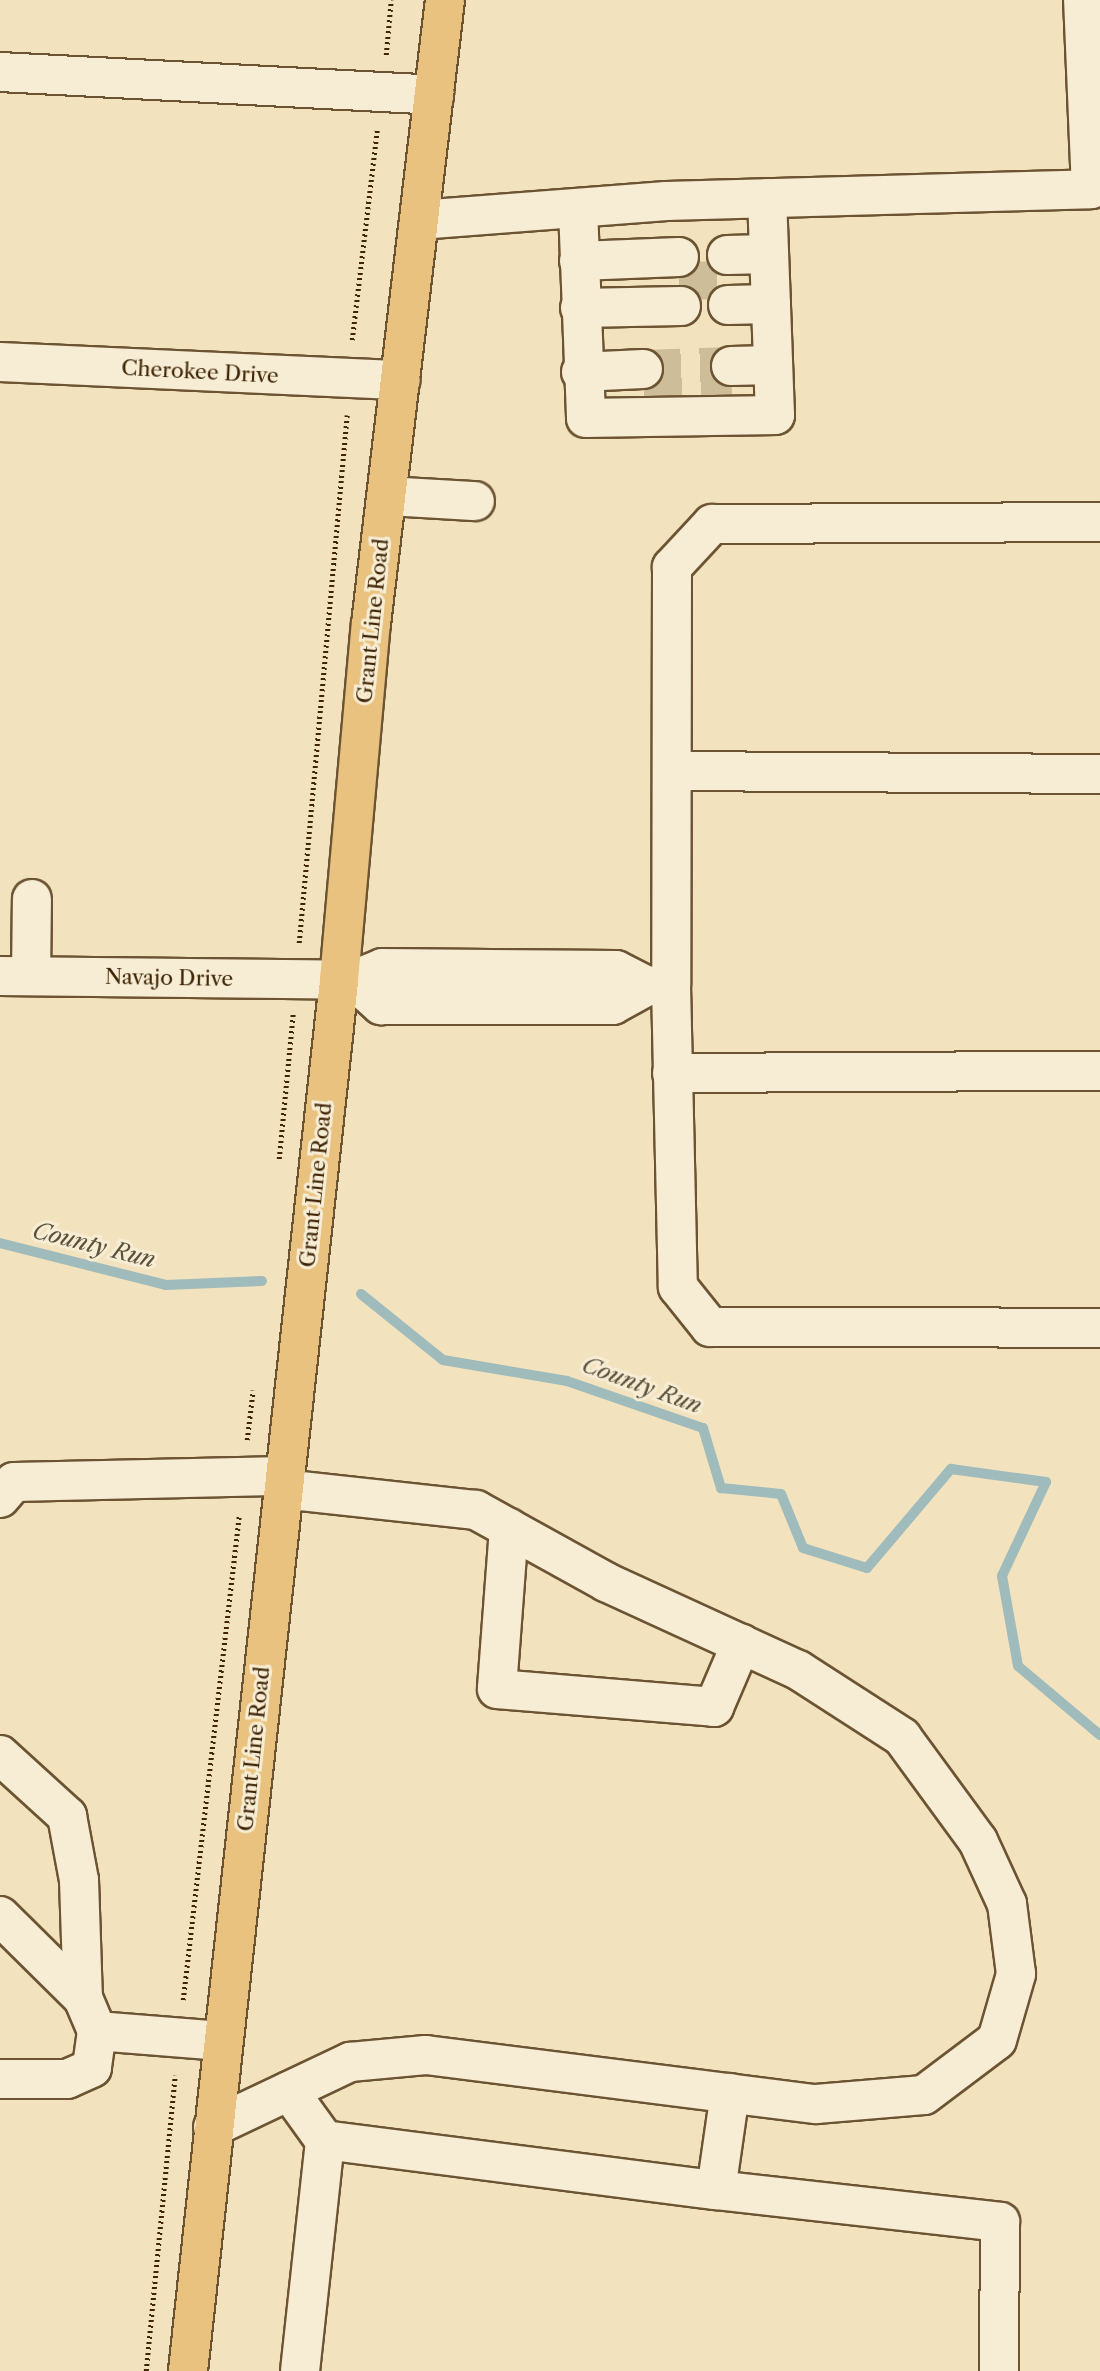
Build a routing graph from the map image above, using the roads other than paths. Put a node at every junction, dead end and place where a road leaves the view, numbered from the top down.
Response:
1 (445, 0) edge
2 (1083, 0) edge
3 (0, 72) edge
4 (434, 94) junction
5 (1095, 190) edge
6 (767, 198) junction
7 (579, 208) junction
8 (419, 220) junction
9 (770, 279) junction
10 (679, 281) tunnel mouth
11 (580, 284) junction
12 (0, 362) edge
13 (401, 380) junction
14 (774, 380) junction
15 (732, 381) tunnel mouth
16 (643, 384) tunnel mouth
17 (582, 386) junction
18 (387, 496) junction
19 (474, 501) dead end
20 (1100, 522) edge
21 (671, 771) junction
22 (1100, 774) edge
23 (32, 899) dead end
24 (15, 976) edge
25 (346, 980) junction
26 (659, 986) junction
27 (1100, 1071) edge
28 (673, 1073) junction
29 (1100, 1328) edge
30 (5, 1482) edge
31 (283, 1482) junction
32 (509, 1528) junction
33 (741, 1644) junction
34 (0, 1755) edge
35 (0, 1916) edge
36 (90, 2015) junction
37 (222, 2041) junction
38 (0, 2079) edge
39 (289, 2091) junction
40 (730, 2093) junction
41 (213, 2127) junction
42 (324, 2140) junction
43 (716, 2190) junction
44 (188, 2371) edge
45 (300, 2371) edge
46 (999, 2371) edge

1 - 4 main road, Grant Line Road
2 - 5 street
3 - 4 street
4 - 8 main road, Grant Line Road
5 - 6 street
6 - 7 street
6 - 9 street
7 - 8 street
7 - 11 street
8 - 13 main road, Grant Line Road
9 - 9 street
9 - 14 street
10 - 11 street
11 - 17 street
12 - 13 street, Cherokee Drive
13 - 18 main road, Grant Line Road
14 - 15 street
14 - 17 street
16 - 17 street
18 - 19 street
18 - 25 main road, Grant Line Road
20 - 21 street
21 - 22 street
21 - 26 street
23 - 24 street
24 - 25 street, Navajo Drive
25 - 26 street
25 - 31 main road, Grant Line Road
26 - 28 street
27 - 28 street
28 - 29 street
30 - 31 street
31 - 32 street
31 - 37 main road, Grant Line Road
32 - 33 street
32 - 33 street
33 - 40 street
34 - 36 street
35 - 36 street
36 - 37 street
36 - 38 street
37 - 41 main road, Grant Line Road
39 - 40 street
39 - 41 street
39 - 42 street
40 - 43 street
41 - 44 main road, Grant Line Road
42 - 43 street
42 - 45 street
43 - 46 street

